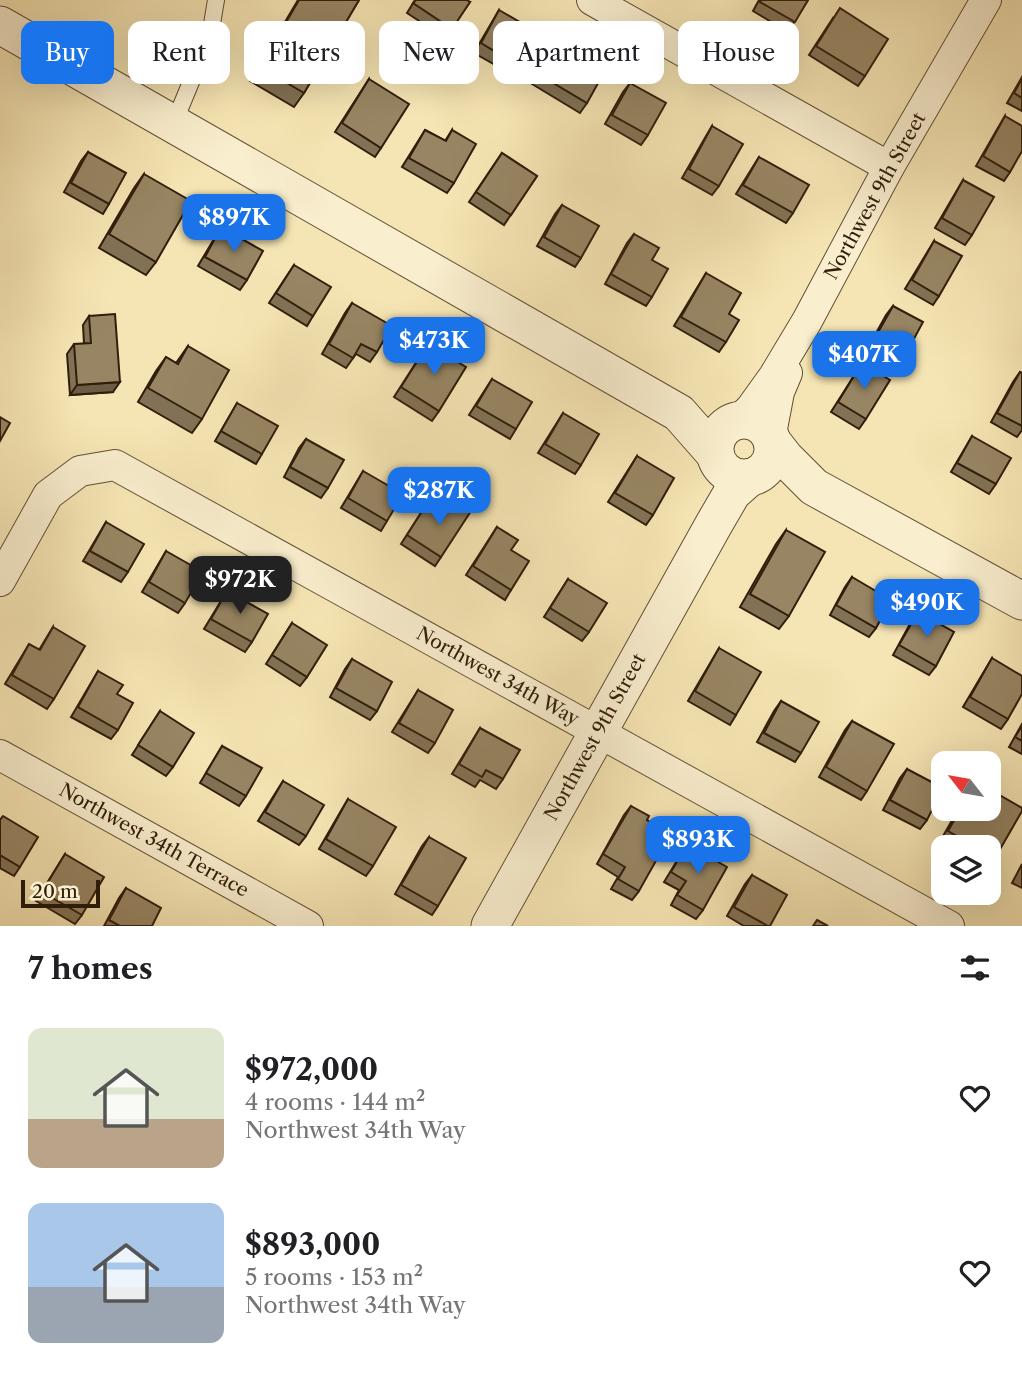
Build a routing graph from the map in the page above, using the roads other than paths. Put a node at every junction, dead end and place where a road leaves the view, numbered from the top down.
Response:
1 (216, 0) edge
2 (592, 0) edge
3 (986, 0) edge
4 (5, 28) edge
5 (174, 123) junction
6 (889, 167) junction
7 (744, 449) junction
8 (0, 581) edge
9 (1018, 590) edge
10 (598, 731) junction
11 (0, 755) edge
12 (308, 926) edge
13 (490, 926) edge
14 (948, 926) edge

1 - 5 lane
2 - 6 street
3 - 6 street, Northwest 9th Street
4 - 5 street
5 - 7 street
6 - 7 street, Northwest 9th Street
7 - 9 street
7 - 10 street, Northwest 9th Street
8 - 10 street, Northwest 34th Way
10 - 13 street, Northwest 9th Street
10 - 14 street, Northwest 34th Way
11 - 12 street, Northwest 34th Terrace

